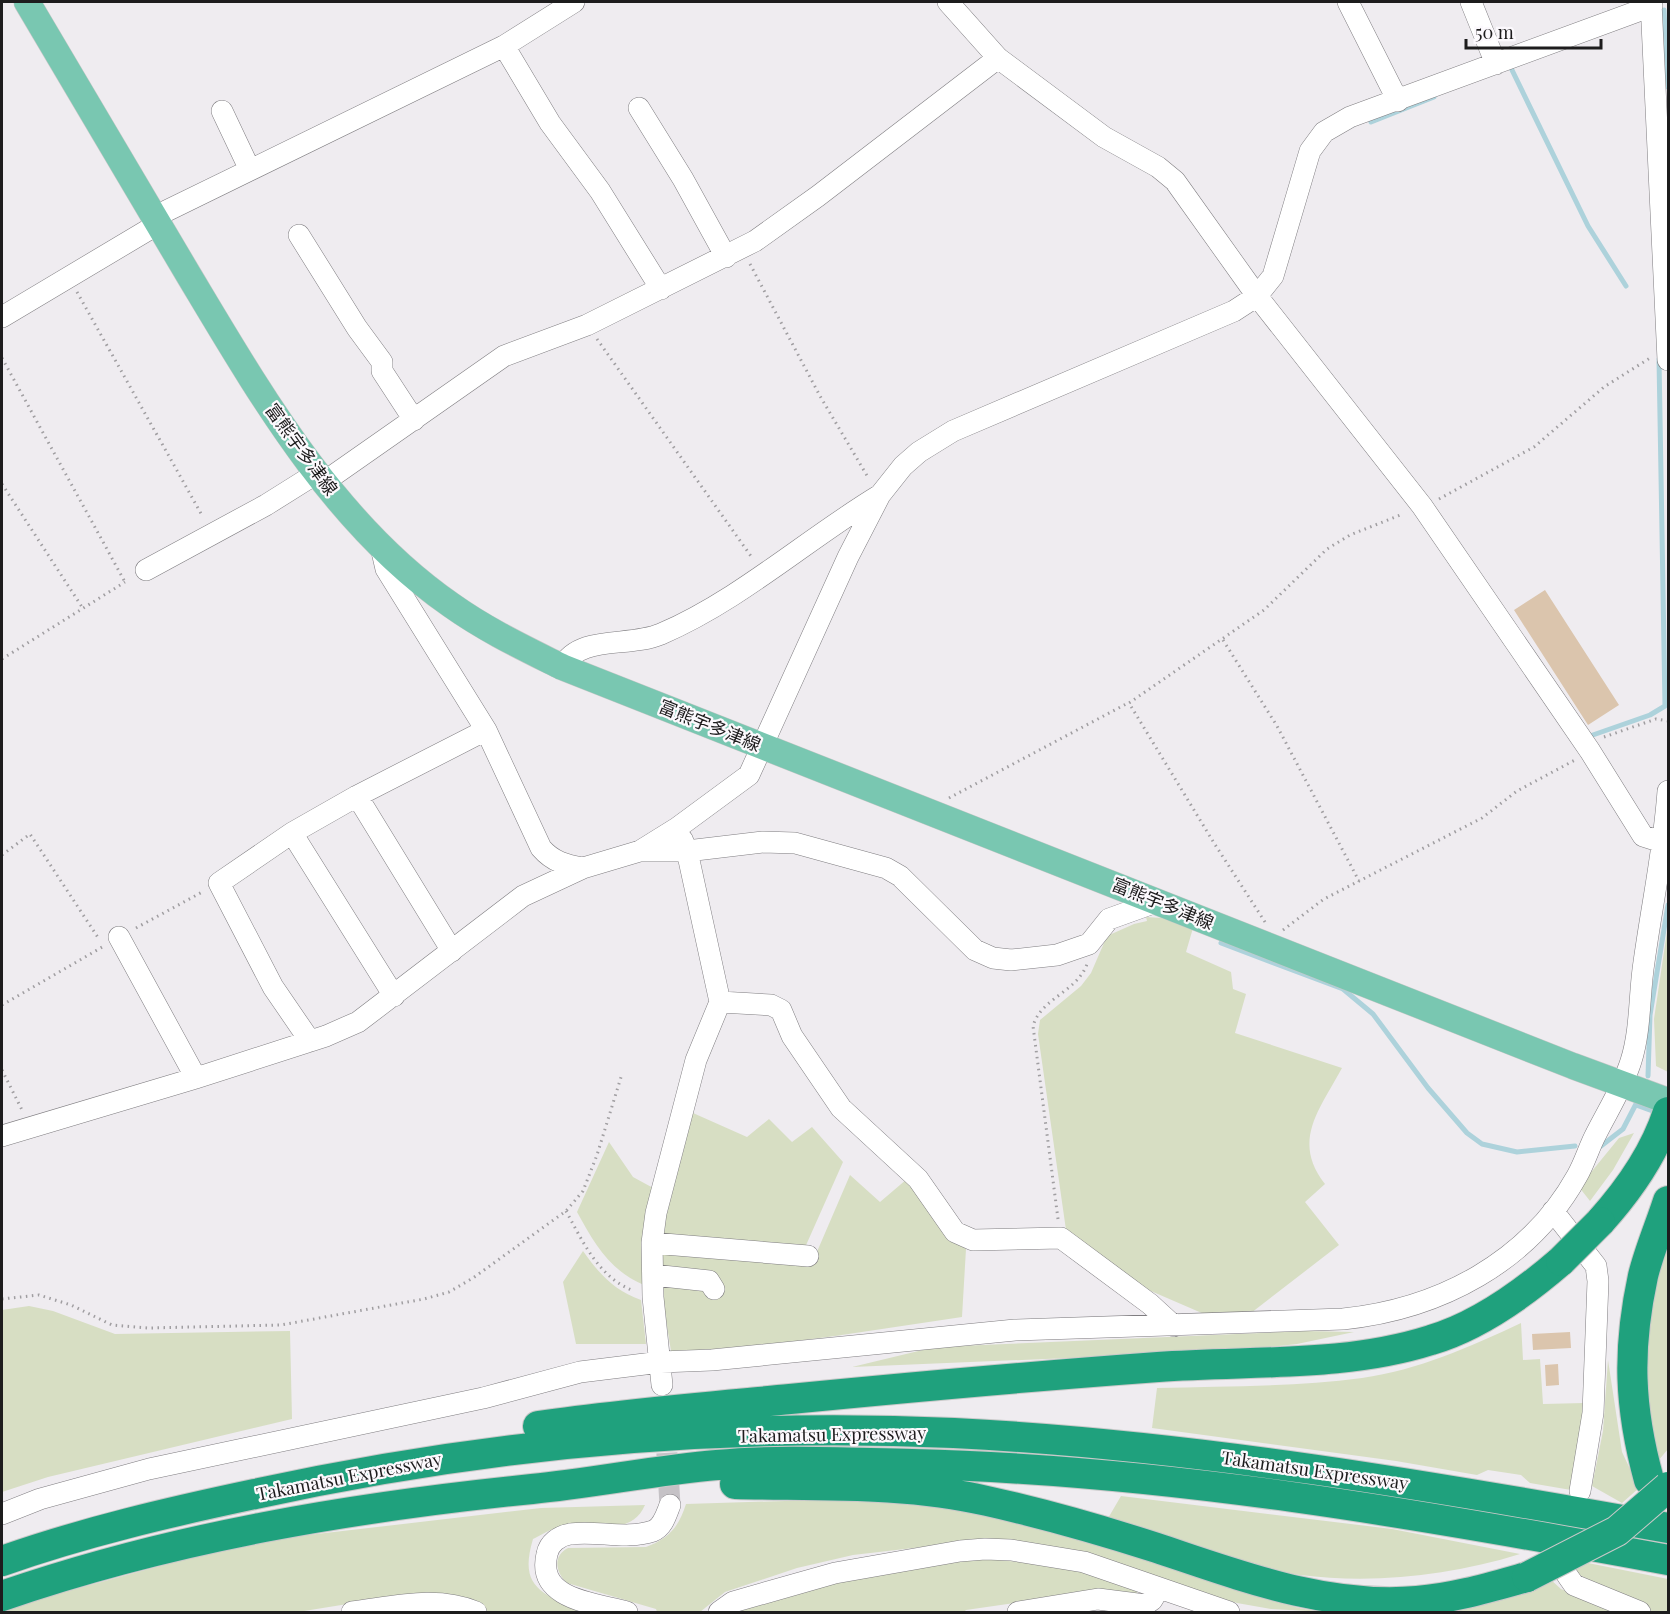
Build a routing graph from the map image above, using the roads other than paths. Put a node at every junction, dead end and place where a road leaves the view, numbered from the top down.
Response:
1 (27, 2) edge
2 (574, 2) edge
3 (948, 2) edge
4 (1348, 2) edge
5 (1471, 2) edge
6 (1651, 4) edge
7 (504, 46) junction
8 (998, 58) junction
9 (1496, 64) junction
10 (1398, 101) junction
11 (639, 108) dead end
12 (222, 111) dead end
13 (250, 170) junction
14 (156, 221) junction
15 (299, 235) dead end
16 (734, 253) junction
17 (661, 289) junction
18 (1257, 296) junction
19 (2, 317) edge
20 (1668, 338) edge
21 (1668, 360) edge
22 (414, 420) junction
23 (321, 478) junction
24 (880, 495) junction
25 (380, 543) junction
26 (146, 570) road end
27 (562, 667) junction
28 (486, 730) junction
29 (763, 746) junction
30 (1668, 791) edge
31 (357, 796) junction
32 (677, 828) junction
33 (292, 833) junction
34 (1665, 843) junction
35 (640, 851) junction
36 (687, 851) junction
37 (583, 868) junction
38 (1159, 901) junction
39 (111, 942) road end
40 (452, 951) junction
41 (394, 996) junction
42 (720, 1002) junction
43 (310, 1041) junction
44 (196, 1078) junction
45 (1622, 1084) junction
46 (1668, 1101) edge
47 (1665, 1121) edge
48 (2, 1136) edge
49 (1668, 1202) edge
50 (1553, 1211) junction
51 (652, 1243) junction
52 (808, 1256) dead end
53 (653, 1275) junction
54 (714, 1289) dead end
55 (1174, 1326) junction
56 (661, 1362) junction
57 (662, 1385) dead end
58 (604, 1482) junction
59 (1659, 1484) edge
60 (1580, 1491) dead end
61 (670, 1505) tunnel mouth
62 (2, 1514) edge
63 (156, 1515) junction
64 (1668, 1528) edge
65 (1668, 1560) edge
66 (2, 1562) edge
67 (1567, 1575) dead end
68 (1158, 1590) junction
69 (2, 1596) edge
70 (352, 1612) edge
71 (476, 1612) edge
72 (627, 1612) edge
73 (719, 1612) edge
74 (1017, 1612) edge
75 (1229, 1612) edge
76 (1640, 1612) edge

1 - 14 main road, 富熊宇多津線
2 - 7 street
3 - 8 street
4 - 10 street
5 - 9 street
6 - 9 street
6 - 20 street
7 - 13 street
7 - 17 street
8 - 16 street
8 - 18 street
9 - 10 street
10 - 18 street
11 - 16 street
12 - 13 street
13 - 14 street
14 - 19 street
14 - 23 main road, 富熊宇多津線
15 - 22 street
16 - 17 street
17 - 22 street
18 - 24 street
18 - 34 street
20 - 21 street
22 - 23 street
23 - 25 main road, 富熊宇多津線
23 - 26 street
24 - 27 street
24 - 29 street
25 - 27 main road, 富熊宇多津線
25 - 28 street
27 - 29 main road, 富熊宇多津線
28 - 31 street
28 - 37 street
29 - 32 street
29 - 38 main road, 富熊宇多津線
30 - 34 street
31 - 33 street
31 - 40 street
32 - 35 street
32 - 36 street
33 - 41 street
33 - 43 street
34 - 45 street
35 - 36 street
35 - 37 street
36 - 38 street
36 - 42 street
37 - 40 street
38 - 45 main road, 富熊宇多津線
39 - 44 street
40 - 41 street
41 - 43 street
42 - 51 street
42 - 55 street
43 - 44 street
44 - 48 street
45 - 46 main road, 富熊宇多津線
45 - 50 street
47 - 63 highway, bridge
49 - 59 highway
50 - 55 street
50 - 60 street
51 - 52 street
51 - 53 street
53 - 54 street
53 - 56 street
55 - 56 street
56 - 57 street
56 - 62 street
58 - 59 highway, bridge
58 - 65 highway, Takamatsu Expressway
58 - 69 highway, Takamatsu Expressway
61 - 72 street
63 - 64 highway, Takamatsu Expressway
63 - 66 highway, Takamatsu Expressway
67 - 76 street
68 - 73 street
68 - 74 street
68 - 75 street
70 - 71 street

